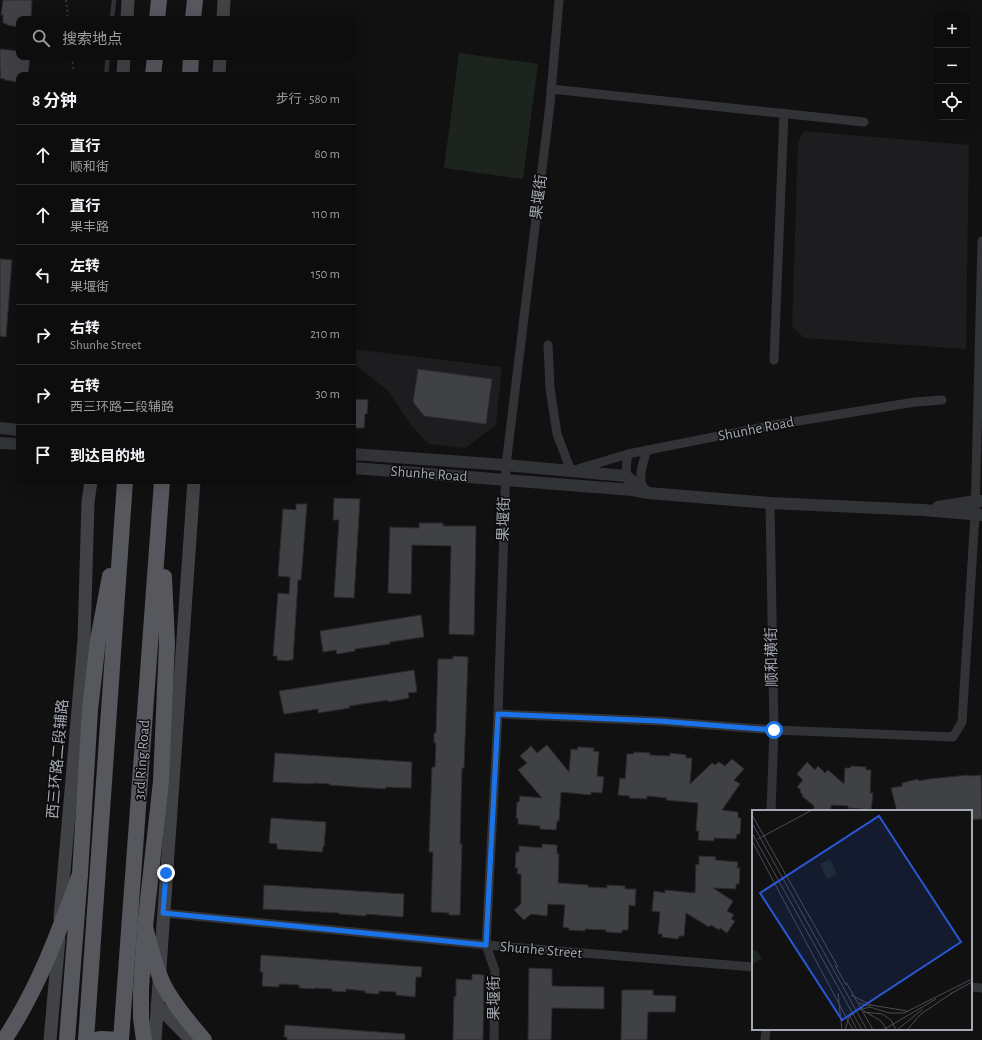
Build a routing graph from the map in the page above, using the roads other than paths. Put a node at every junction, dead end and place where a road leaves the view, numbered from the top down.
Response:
1 (114, 0) edge
2 (128, 0) edge
3 (159, 0) edge
4 (195, 0) edge
5 (224, 0) edge
6 (559, 0) edge
7 (112, 16) edge
8 (127, 16) edge
9 (157, 16) edge
10 (194, 16) edge
11 (223, 16) edge
12 (108, 60) edge
13 (124, 60) edge
14 (155, 60) edge
15 (191, 60) edge
16 (220, 60) edge
17 (106, 72) edge
18 (123, 72) edge
19 (154, 72) edge
20 (190, 72) edge
21 (219, 72) edge
22 (552, 89) junction
23 (784, 113) junction
24 (864, 122) dead end
25 (982, 241) edge
26 (548, 345) dead end
27 (774, 360) dead end
28 (942, 400) dead end
29 (0, 428) edge
30 (16, 430) edge
31 (0, 443) edge
32 (16, 444) edge
33 (647, 450) junction
34 (356, 454) edge
35 (628, 454) junction
36 (506, 465) junction
37 (356, 468) edge
38 (571, 471) junction
39 (626, 476) junction
40 (506, 480) junction
41 (91, 484) edge
42 (125, 484) edge
43 (162, 484) edge
44 (194, 484) edge
45 (633, 490) junction
46 (648, 493) junction
47 (979, 501) edge
48 (124, 502) junction
49 (770, 503) junction
50 (161, 505) junction
51 (923, 510) junction
52 (978, 515) edge
53 (498, 714) junction
54 (774, 730) junction
55 (771, 810) edge
56 (80, 874) junction
57 (163, 913) junction
58 (145, 928) junction
59 (486, 945) junction
60 (752, 967) edge
61 (972, 987) edge
62 (982, 988) edge
63 (157, 1005) junction
64 (14, 1012) dead end
65 (766, 1030) edge
66 (4, 1040) edge
67 (10, 1040) edge
68 (50, 1040) edge
69 (67, 1040) edge
70 (86, 1040) edge
71 (94, 1040) edge
72 (121, 1040) edge
73 (144, 1040) edge
74 (154, 1040) edge
75 (192, 1040) edge
76 (204, 1040) edge
77 (494, 1040) edge
78 (765, 1040) edge

1 - 7 lane
2 - 8 main road
3 - 9 highway
4 - 10 highway
5 - 11 main road
6 - 22 street, 果堰街
12 - 17 lane
13 - 18 main road
14 - 19 highway
15 - 20 highway
16 - 21 main road
22 - 23 street
22 - 36 street, 果堰街
23 - 24 street
23 - 27 street
25 - 47 street
26 - 38 street
28 - 33 street, Shunhe Road
29 - 30 street
31 - 32 street
33 - 35 street, Shunhe Road
33 - 46 street
34 - 36 street, Shunhe Road
35 - 38 street, Shunhe Road
35 - 39 street
36 - 38 street, Shunhe Road
36 - 40 street, 果堰街
37 - 40 street, Shunhe Road
38 - 39 street, Shunhe Road
39 - 45 street
39 - 46 street
40 - 45 street, Shunhe Road
40 - 53 street, 果堰街
41 - 68 main road, 西三环路二段辅路
42 - 48 highway
43 - 50 highway, 3rd Ring Road
44 - 57 main road
45 - 46 street, Shunhe Road
46 - 49 street, Shunhe Road
47 - 51 street, Shunhe Road
47 - 52 street
48 - 56 highway
48 - 70 highway
49 - 51 street, Shunhe Road
49 - 54 street, 顺和横街
50 - 58 highway
50 - 72 highway, 3rd Ring Road
51 - 52 street, Shunhe Road
52 - 54 street
53 - 54 street
53 - 59 street, 果堰街
54 - 55 street, 顺和横街
56 - 66 highway, bridge
56 - 69 highway, bridge
57 - 59 street, Shunhe Street
57 - 63 main road
58 - 73 highway
58 - 76 highway, bridge
59 - 60 street, Shunhe Street
59 - 77 street, 果堰街
61 - 62 street
63 - 74 main road
63 - 75 main road
64 - 67 lane
65 - 78 street
71 - 72 highway

